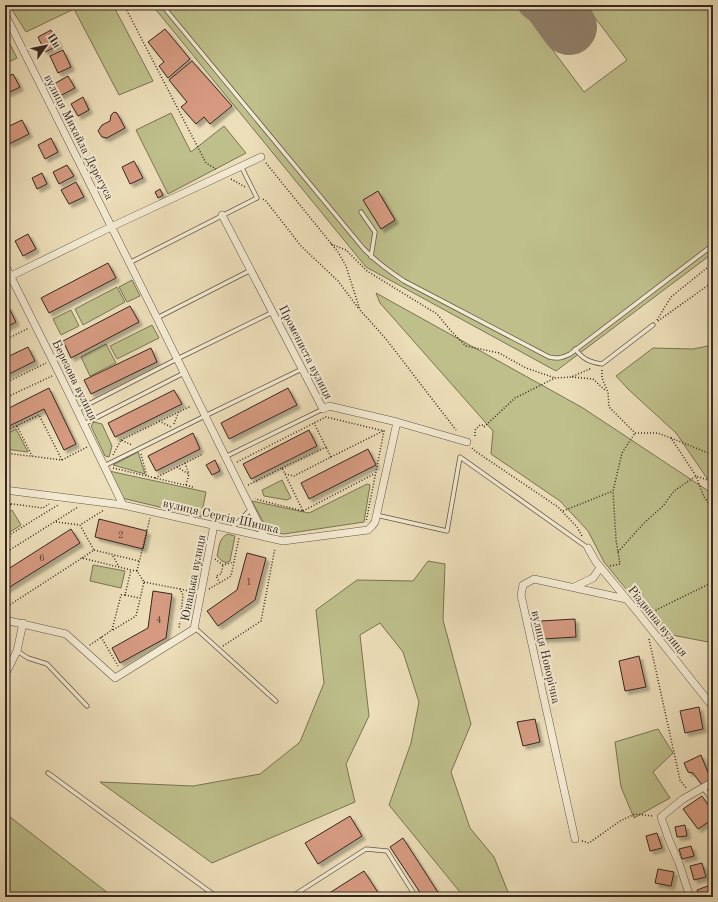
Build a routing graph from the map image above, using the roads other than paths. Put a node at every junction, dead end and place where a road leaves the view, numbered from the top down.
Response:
1 (162, 5) edge
2 (5, 14) edge
3 (261, 156) road end
4 (241, 166) junction
5 (361, 212) dead end
6 (222, 215) junction
7 (111, 227) junction
8 (713, 245) edge
9 (371, 257) junction
10 (129, 262) junction
11 (5, 265) edge
12 (251, 270) junction
13 (8, 277) edge
14 (273, 312) junction
15 (158, 318) junction
16 (653, 325) road end
17 (575, 349) junction
18 (177, 359) junction
19 (302, 369) junction
20 (184, 373) junction
21 (323, 409) junction
22 (77, 410) junction
23 (205, 416) junction
24 (397, 422) junction
25 (84, 424) junction
26 (467, 442) road end
27 (225, 457) junction
28 (104, 466) junction
29 (5, 490) edge
30 (124, 505) junction
31 (251, 509) junction
32 (376, 515) junction
33 (214, 525) junction
34 (231, 529) junction
35 (265, 537) junction
36 (588, 548) joint
37 (600, 568) junction
38 (574, 587) junction
39 (626, 599) junction
40 (5, 620) edge
41 (23, 624) junction
42 (194, 627) junction
43 (17, 651) junction
44 (5, 675) edge
45 (276, 701) dead end
46 (87, 706) dead end
47 (713, 707) edge
48 (48, 773) dead end
49 (713, 782) edge
50 (703, 787) junction
51 (713, 801) edge
52 (575, 839) road end
53 (217, 897) edge
54 (291, 897) edge
55 (416, 897) edge
56 (690, 897) edge

1 - 9 lane
2 - 7 street, вулиця Михайла Дерегуса
3 - 4 street
4 - 6 lane
4 - 7 street
5 - 9 lane
6 - 10 lane
6 - 12 street, Промениста вулиця
7 - 10 street, вулиця Михайла Дерегуса
7 - 13 street
8 - 17 lane
9 - 17 lane
10 - 15 street, вулиця Михайла Дерегуса
11 - 13 street, Березова вулиця
12 - 14 street, Промениста вулиця
12 - 15 lane
13 - 22 street, Березова вулиця
14 - 18 lane
14 - 19 street, Промениста вулиця
15 - 18 street, вулиця Михайла Дерегуса
16 - 17 lane
18 - 20 street, вулиця Михайла Дерегуса
18 - 22 lane
19 - 21 street, Промениста вулиця
19 - 23 lane
20 - 23 street, вулиця Михайла Дерегуса
20 - 25 lane
21 - 24 street, Промениста вулиця
21 - 27 lane
22 - 25 street, Березова вулиця
23 - 27 street, вулиця Михайла Дерегуса
23 - 28 lane
24 - 26 street, Промениста вулиця
24 - 32 street, вулиця Сергія Шишка
25 - 28 street, Березова вулиця
27 - 31 street, вулиця Михайла Дерегуса
28 - 30 street, Березова вулиця
29 - 30 street, вулиця Сергія Шишка
30 - 33 street, вулиця Сергія Шишка
31 - 34 lane
31 - 35 street, вулиця Михайла Дерегуса
32 - 35 street, вулиця Сергія Шишка
32 - 36 lane
33 - 34 street, вулиця Сергія Шишка
33 - 42 street, Юнацька вулиця
34 - 35 street, вулиця Сергія Шишка
36 - 37 street, Різдвяна вулиця
37 - 38 street
37 - 39 street, Різдвяна вулиця
38 - 39 street, вулиця Новорічна
38 - 52 street, вулиця Новорічна
39 - 47 street, Різдвяна вулиця
40 - 41 street, Юнацька вулиця
41 - 42 street, Юнацька вулиця
41 - 43 street
42 - 45 lane
43 - 44 street
43 - 46 lane
48 - 53 lane
49 - 50 street
50 - 51 lane
50 - 56 street
54 - 55 lane

